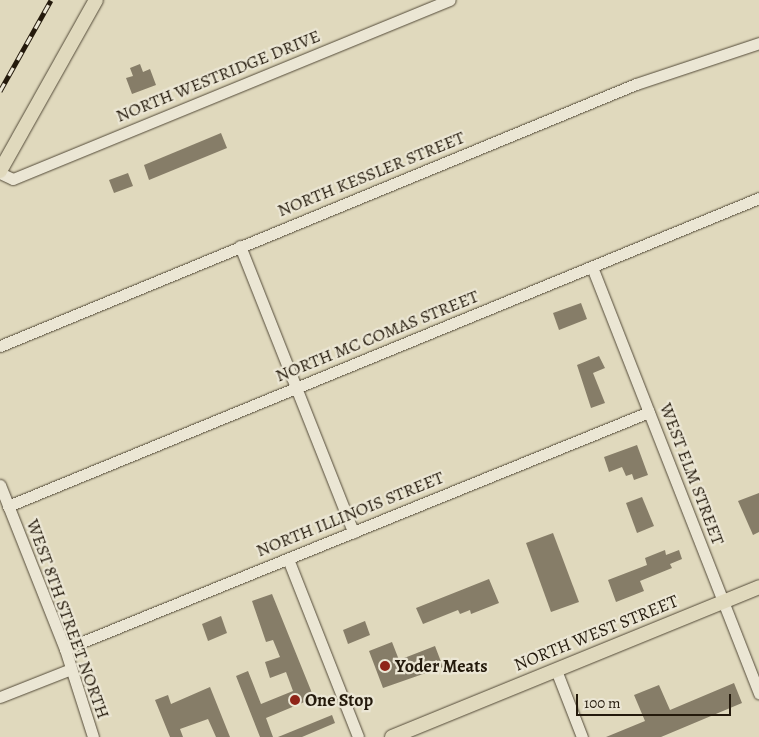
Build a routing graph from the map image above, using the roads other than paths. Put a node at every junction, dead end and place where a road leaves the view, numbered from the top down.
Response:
1 (96, 0) edge
2 (450, 0) edge
3 (759, 43) edge
4 (0, 172) edge
5 (759, 198) edge
6 (240, 246) junction
7 (592, 267) junction
8 (0, 346) edge
9 (296, 388) junction
10 (649, 412) junction
11 (0, 485) edge
12 (8, 506) junction
13 (353, 532) junction
14 (288, 559) junction
15 (759, 586) edge
16 (723, 601) junction
17 (64, 649) junction
18 (71, 669) junction
19 (556, 670) junction
20 (759, 693) edge
21 (0, 697) edge
22 (397, 736) edge
23 (93, 737) edge
24 (358, 737) edge
25 (582, 737) edge

1 - 4 main road
2 - 4 street, NORTH WESTRIDGE DRIVE
3 - 6 street, NORTH KESSLER STREET
5 - 7 street, NORTH MC COMAS STREET
6 - 8 street, NORTH KESSLER STREET
6 - 9 street
7 - 9 street, NORTH MC COMAS STREET
7 - 10 street, WEST ELM STREET
9 - 12 street, NORTH MC COMAS STREET
9 - 13 street
10 - 13 street, NORTH ILLINOIS STREET
10 - 16 street, WEST ELM STREET
11 - 12 street, WEST 8TH STREET NORTH
12 - 17 street, WEST 8TH STREET NORTH
13 - 14 street, NORTH ILLINOIS STREET
14 - 17 street, NORTH ILLINOIS STREET
14 - 24 street
15 - 16 main road, NORTH WEST STREET
16 - 19 main road, NORTH WEST STREET
16 - 20 street, WEST ELM STREET
17 - 18 street, WEST 8TH STREET NORTH
18 - 21 street
18 - 23 street, WEST 8TH STREET NORTH
19 - 22 main road, NORTH WEST STREET
19 - 25 street

